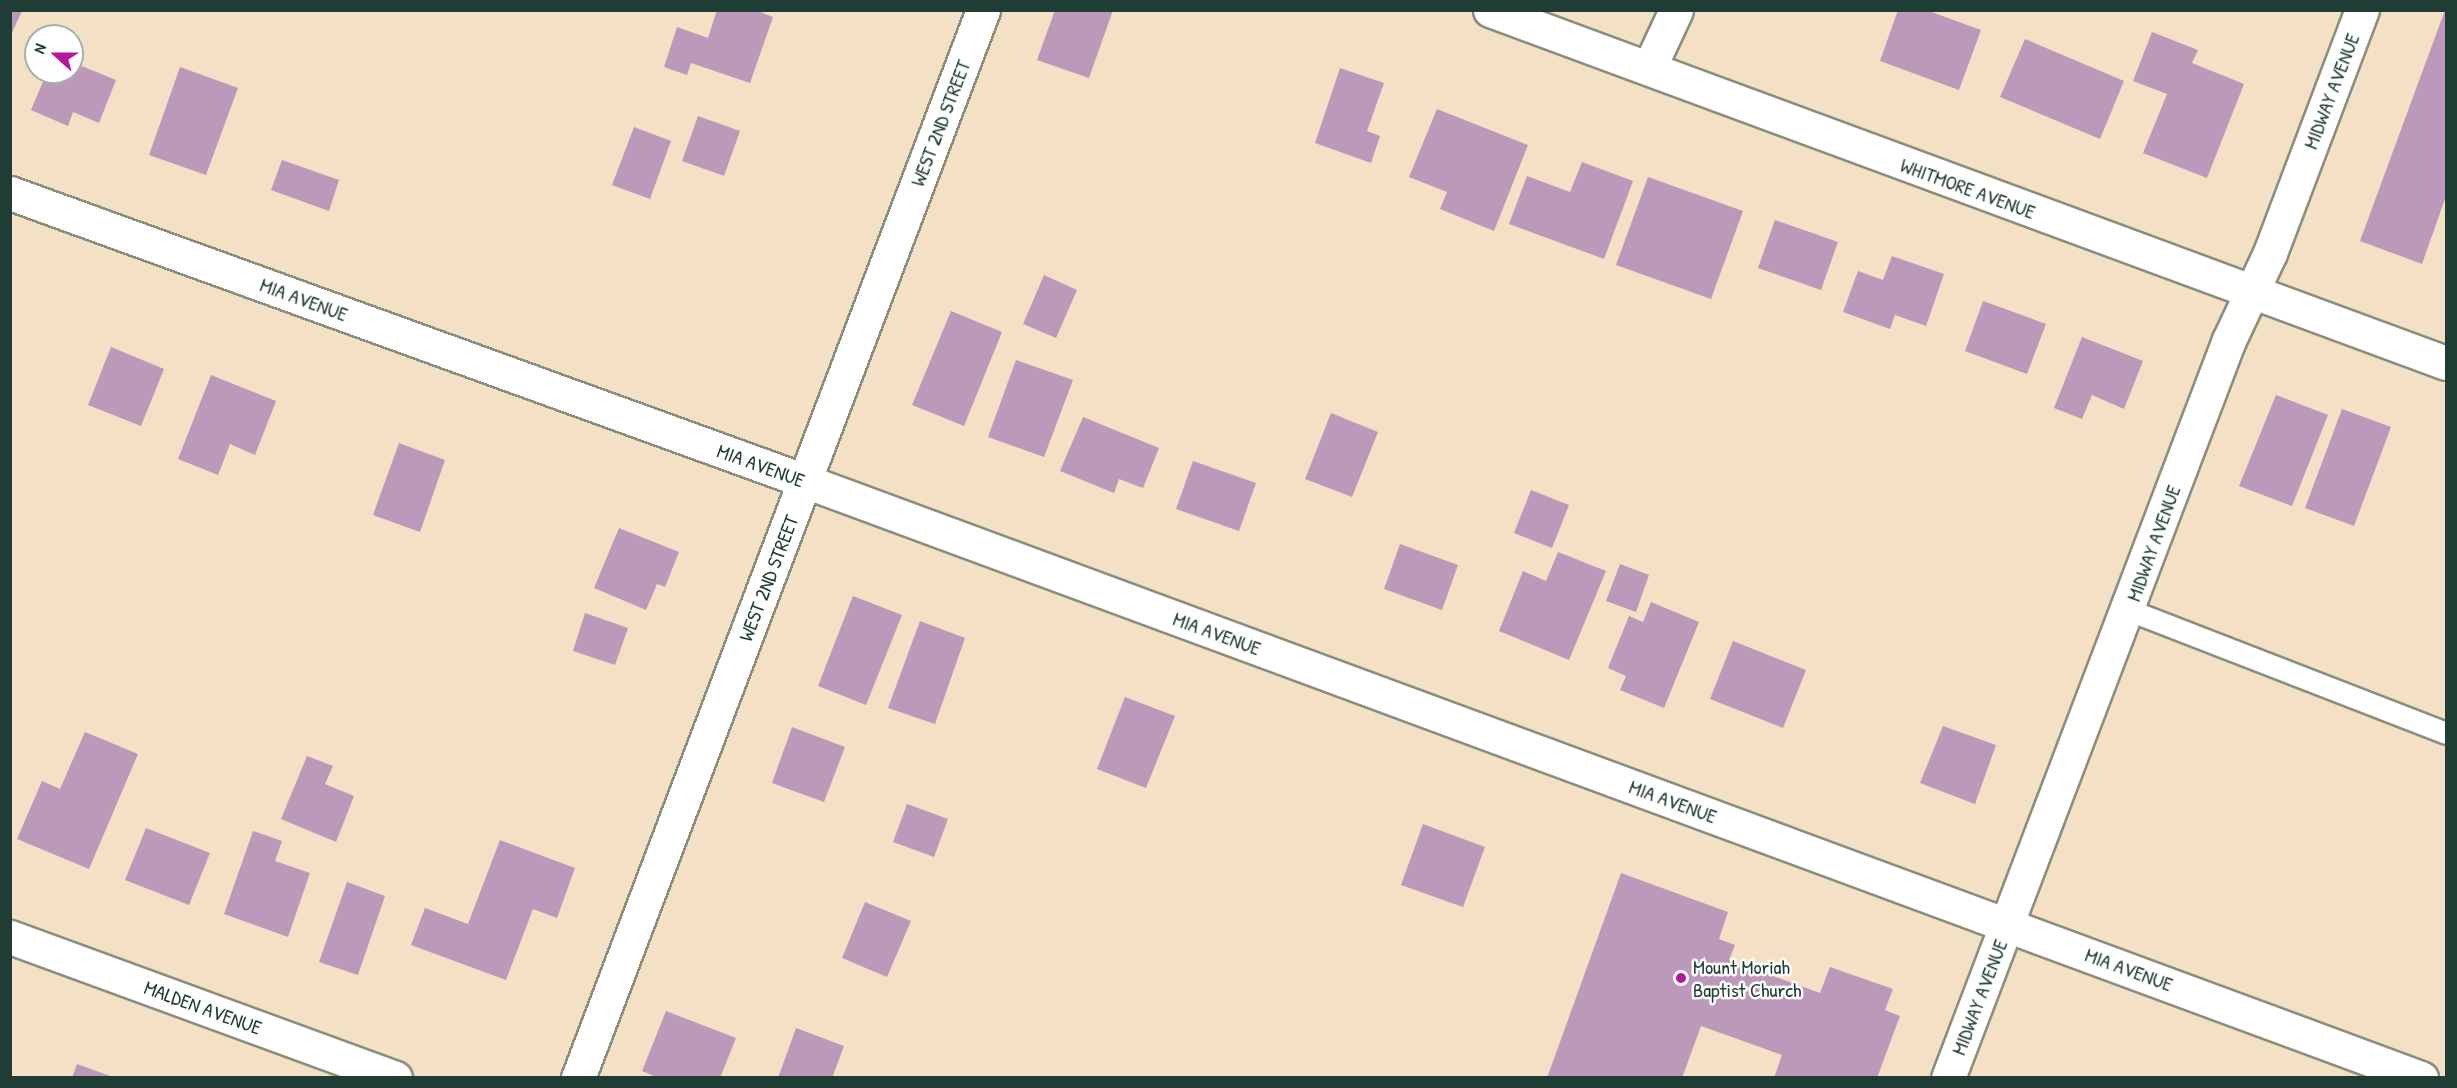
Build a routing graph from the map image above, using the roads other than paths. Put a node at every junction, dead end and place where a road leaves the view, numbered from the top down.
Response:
1 (983, 10) edge
2 (1490, 10) edge
3 (1676, 10) edge
4 (2362, 10) edge
5 (1648, 68) junction
6 (10, 193) edge
7 (2251, 293) junction
8 (2446, 363) edge
9 (805, 481) junction
10 (2128, 610) junction
11 (2446, 733) edge
12 (2007, 924) junction
13 (10, 937) edge
14 (395, 1077) edge
15 (578, 1077) edge
16 (1948, 1077) edge
17 (2421, 1077) edge

1 - 9 street, WEST 2ND STREET
2 - 5 street, WHITMORE AVENUE
3 - 5 street
4 - 7 street, MIDWAY AVENUE
5 - 7 street, WHITMORE AVENUE
6 - 9 street, MIA AVENUE
7 - 8 street, WHITMORE AVENUE
7 - 10 street, MIDWAY AVENUE
9 - 12 street, MIA AVENUE
9 - 15 street, WEST 2ND STREET
10 - 11 lane
10 - 12 street, MIDWAY AVENUE
12 - 16 street, MIDWAY AVENUE
12 - 17 street, MIA AVENUE
13 - 14 street, MALDEN AVENUE

